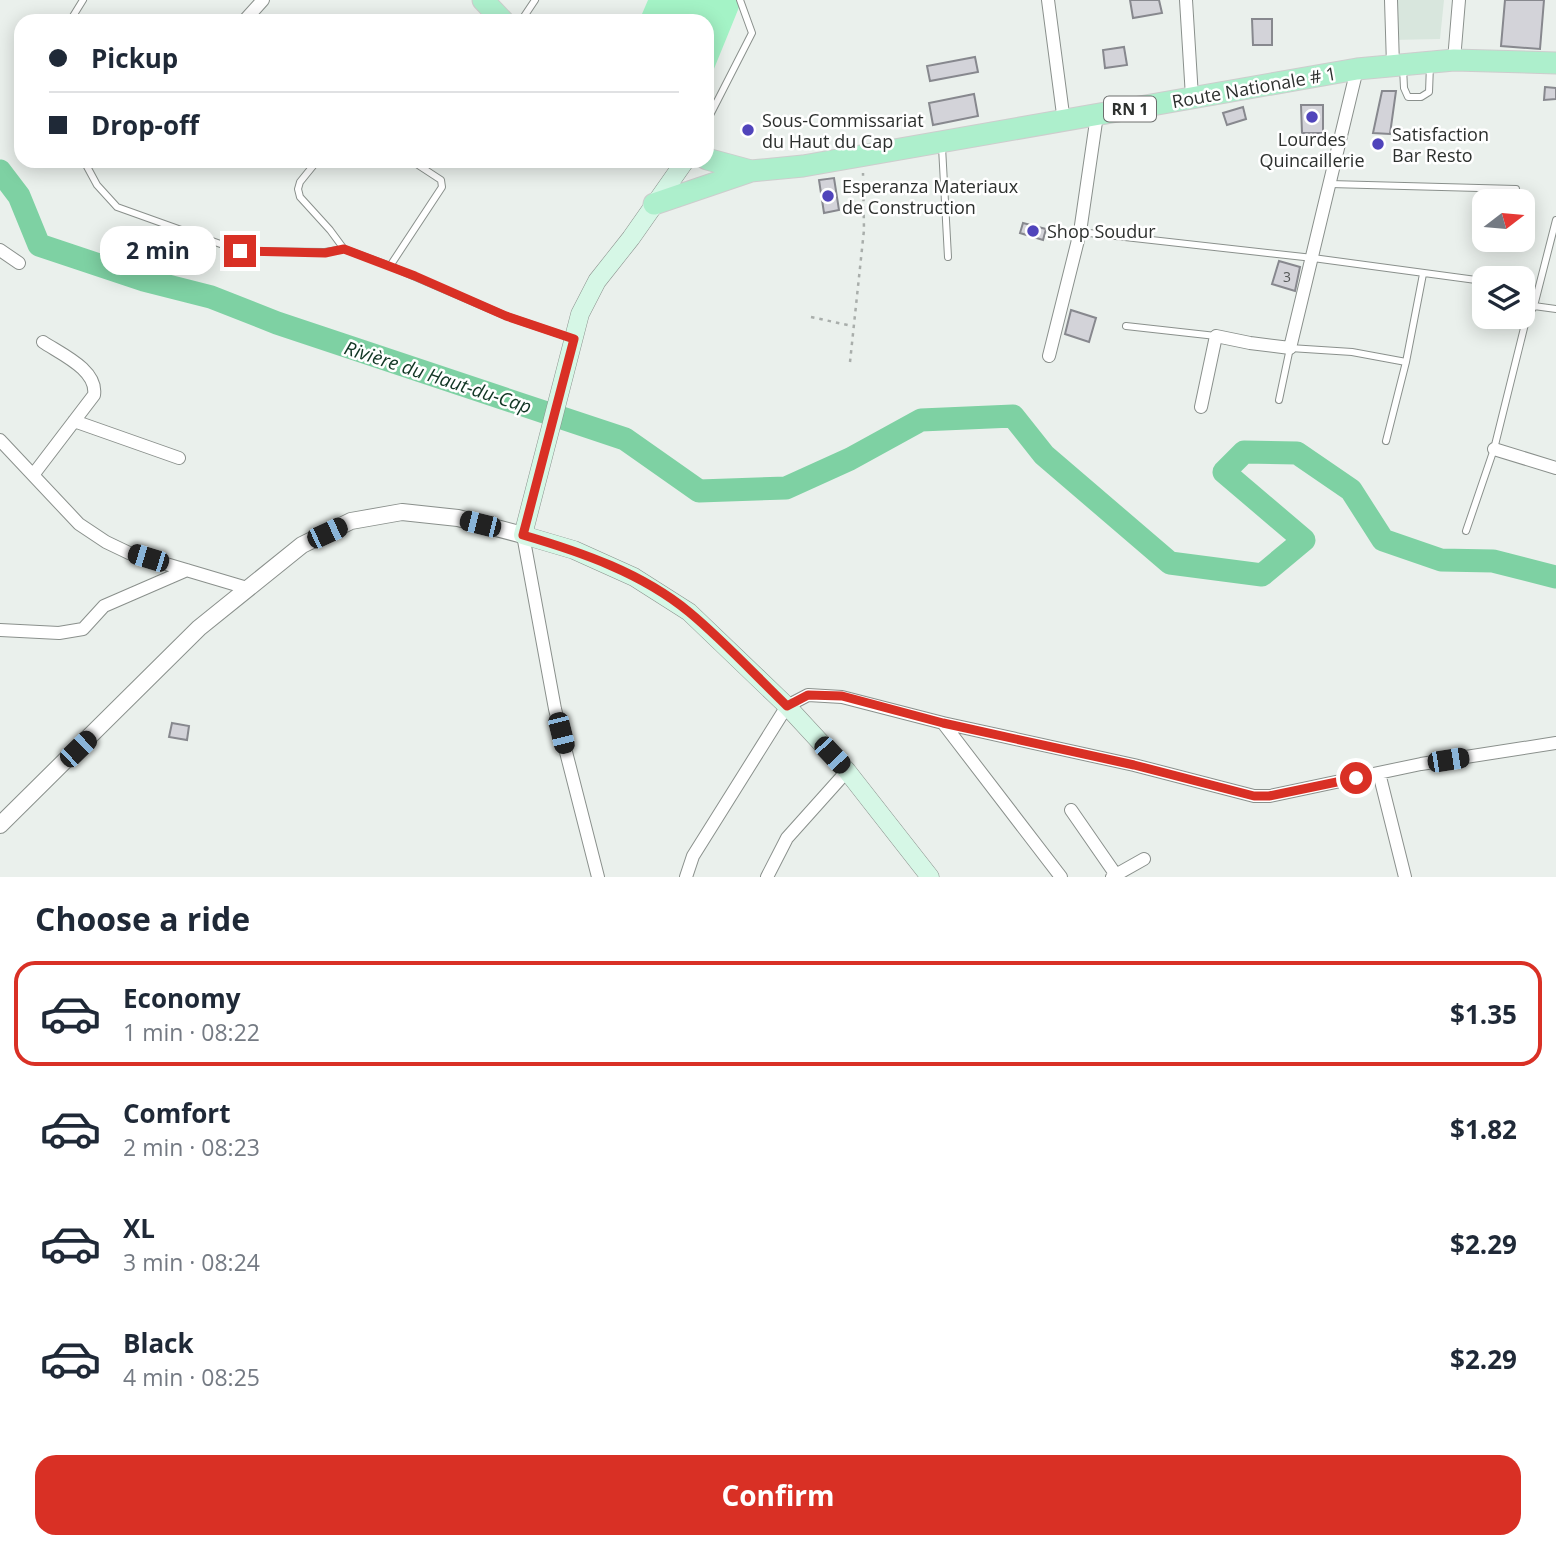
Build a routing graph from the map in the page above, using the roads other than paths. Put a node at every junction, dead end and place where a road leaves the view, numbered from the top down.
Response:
1 (263, 0) edge
2 (484, 0) edge
3 (740, 0) edge
4 (1048, 0) edge
5 (1186, 0) edge
6 (1391, 0) edge
7 (1459, 0) edge
8 (250, 14) edge
9 (497, 14) edge
10 (1454, 60) junction
11 (1430, 62) junction
12 (1556, 63) edge
13 (1398, 65) junction
14 (1357, 69) junction
15 (1192, 97) junction
16 (714, 107) edge
17 (1097, 115) junction
18 (1064, 122) junction
19 (942, 141) junction
20 (714, 161) edge
21 (88, 168) edge
22 (311, 168) edge
23 (423, 168) edge
24 (680, 168) edge
25 (751, 172) junction
26 (1330, 184) junction
27 (1516, 189) dead end
28 (654, 204) junction
29 (1556, 220) edge
30 (1080, 232) junction
31 (344, 249) junction
32 (0, 250) edge
33 (948, 257) dead end
34 (1313, 258) junction
35 (19, 263) dead end
36 (390, 266) junction
37 (1423, 274) junction
38 (1472, 280) edge
39 (1535, 302) edge
40 (1535, 306) edge
41 (1556, 309) edge
42 (1126, 326) dead end
43 (1524, 329) edge
44 (1216, 336) junction
45 (574, 339) junction
46 (43, 342) dead end
47 (1290, 348) junction
48 (1049, 356) dead end
49 (1406, 362) junction
50 (1279, 400) dead end
51 (1201, 407) dead end
52 (74, 421) junction
53 (0, 440) edge
54 (1386, 441) dead end
55 (1494, 449) junction
56 (178, 458) dead end
57 (1556, 468) edge
58 (33, 475) junction
59 (1466, 531) dead end
60 (523, 535) junction
61 (187, 570) junction
62 (247, 588) junction
63 (0, 630) edge
64 (787, 706) junction
65 (943, 723) junction
66 (1556, 743) edge
67 (848, 771) junction
68 (1379, 773) junction
69 (1071, 810) dead end
70 (0, 825) edge
71 (1144, 859) dead end
72 (1114, 876) edge
73 (598, 877) edge
74 (686, 877) edge
75 (767, 877) edge
76 (930, 877) edge
77 (1061, 877) edge
78 (1405, 877) edge

1 - 8 street
2 - 9 main road
3 - 16 lane
4 - 18 street
5 - 15 street
6 - 13 street
7 - 10 street
10 - 11 main road, Route Nationale # 1 / RN 1
10 - 12 main road, Route Nationale # 1 / RN 1
11 - 13 main road, Route Nationale # 1 / RN 1
11 - 13 lane
13 - 14 main road, Route Nationale # 1 / RN 1
14 - 15 main road, Route Nationale # 1 / RN 1
14 - 26 street
15 - 17 main road, Route Nationale # 1 / RN 1
17 - 18 main road, Route Nationale # 1 / RN 1
17 - 30 street
18 - 19 main road, Route Nationale # 1 / RN 1
19 - 25 main road, Route Nationale # 1 / RN 1
19 - 33 lane
20 - 25 main road, Route Nationale # 1 / RN 1
21 - 31 lane
22 - 31 lane
23 - 36 lane
24 - 28 main road
25 - 28 main road
26 - 27 lane
26 - 34 street
28 - 45 main road
29 - 39 lane
30 - 34 lane
30 - 48 street
31 - 36 lane
32 - 35 street
34 - 37 lane
34 - 47 street
36 - 45 lane
37 - 38 lane
37 - 49 lane
40 - 41 lane
42 - 44 lane
43 - 55 lane
44 - 47 street
44 - 51 street
45 - 60 main road
46 - 52 street
47 - 49 lane
47 - 50 lane
49 - 54 lane
52 - 56 street
52 - 58 street
53 - 58 street
55 - 57 street
55 - 59 lane
58 - 61 street
60 - 62 street
60 - 64 main road
60 - 73 street
61 - 62 street
61 - 63 street
62 - 70 street
64 - 65 street
64 - 67 main road
64 - 74 street
65 - 68 street
65 - 77 street
66 - 68 street
67 - 75 street
67 - 76 main road
68 - 78 street
69 - 72 street
71 - 72 street

